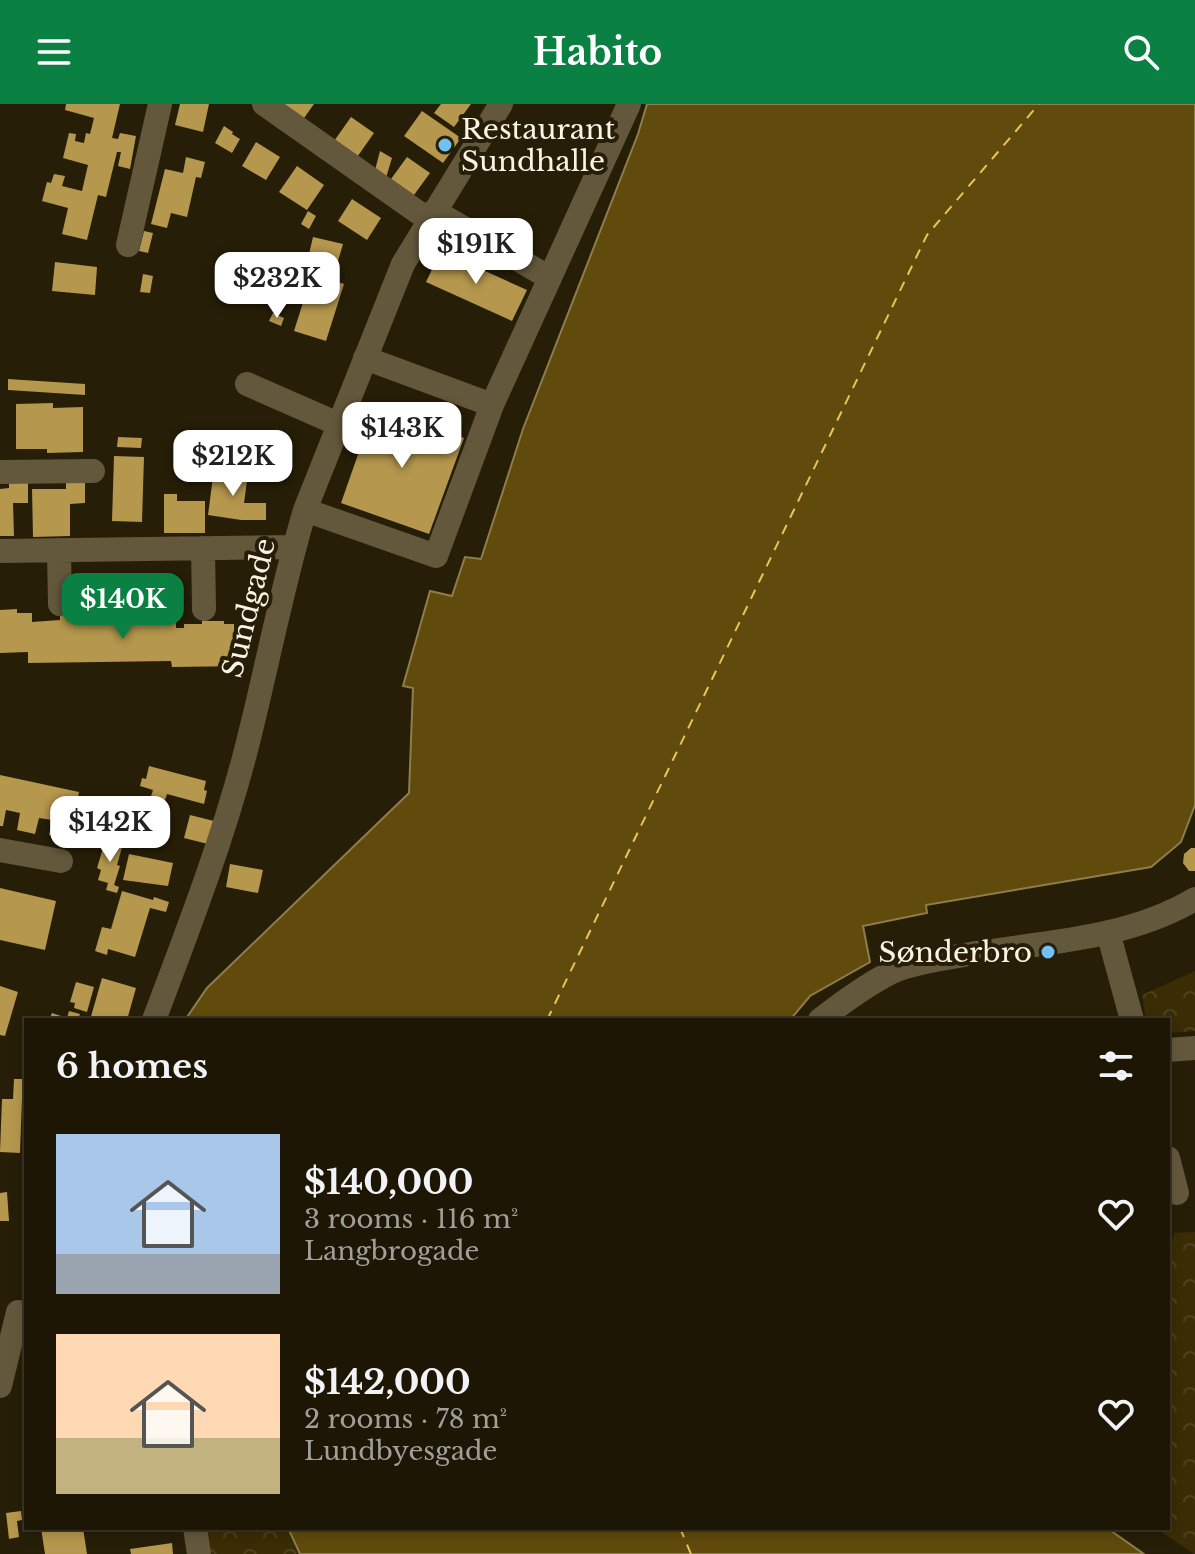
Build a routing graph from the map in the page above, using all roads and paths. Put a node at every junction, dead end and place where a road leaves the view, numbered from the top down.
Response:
1 (160, 104) edge
2 (264, 104) edge
3 (501, 104) edge
4 (629, 104) edge
5 (432, 215) junction
6 (128, 245) dead end
7 (550, 278) junction
8 (365, 358) junction
9 (247, 384) dead end
10 (492, 405) junction
11 (338, 424) junction
12 (93, 471) dead end
13 (0, 472) edge
14 (305, 510) junction
15 (294, 547) junction
16 (203, 548) junction
17 (59, 550) junction
18 (0, 551) edge
19 (60, 604) dead end
20 (204, 609) dead end
21 (0, 850) edge
22 (61, 861) dead end
23 (1195, 899) edge
24 (1108, 932) junction
25 (155, 1018) edge
26 (822, 1018) edge
27 (1131, 1018) edge
28 (1195, 1048) edge
29 (1170, 1050) edge
30 (1170, 1166) edge
31 (1177, 1193) dead end
32 (15, 1310) edge
33 (0, 1386) edge
34 (195, 1530) edge
35 (199, 1554) edge

1 - 6 street
2 - 5 street
3 - 5 street, Sundgade
4 - 7 street
5 - 7 street
5 - 8 street, Sundgade
7 - 10 street
8 - 10 street
8 - 11 street, Sundgade
9 - 11 street
10 - 14 street
11 - 14 street, Sundgade
12 - 13 street
14 - 15 street, Sundgade
15 - 16 street
15 - 25 street, Sundgade
16 - 17 street
16 - 20 street
17 - 18 street
17 - 19 street
21 - 22 street
23 - 24 street
24 - 26 street
24 - 27 street
28 - 29 street
30 - 31 street
32 - 33 street
34 - 35 street

